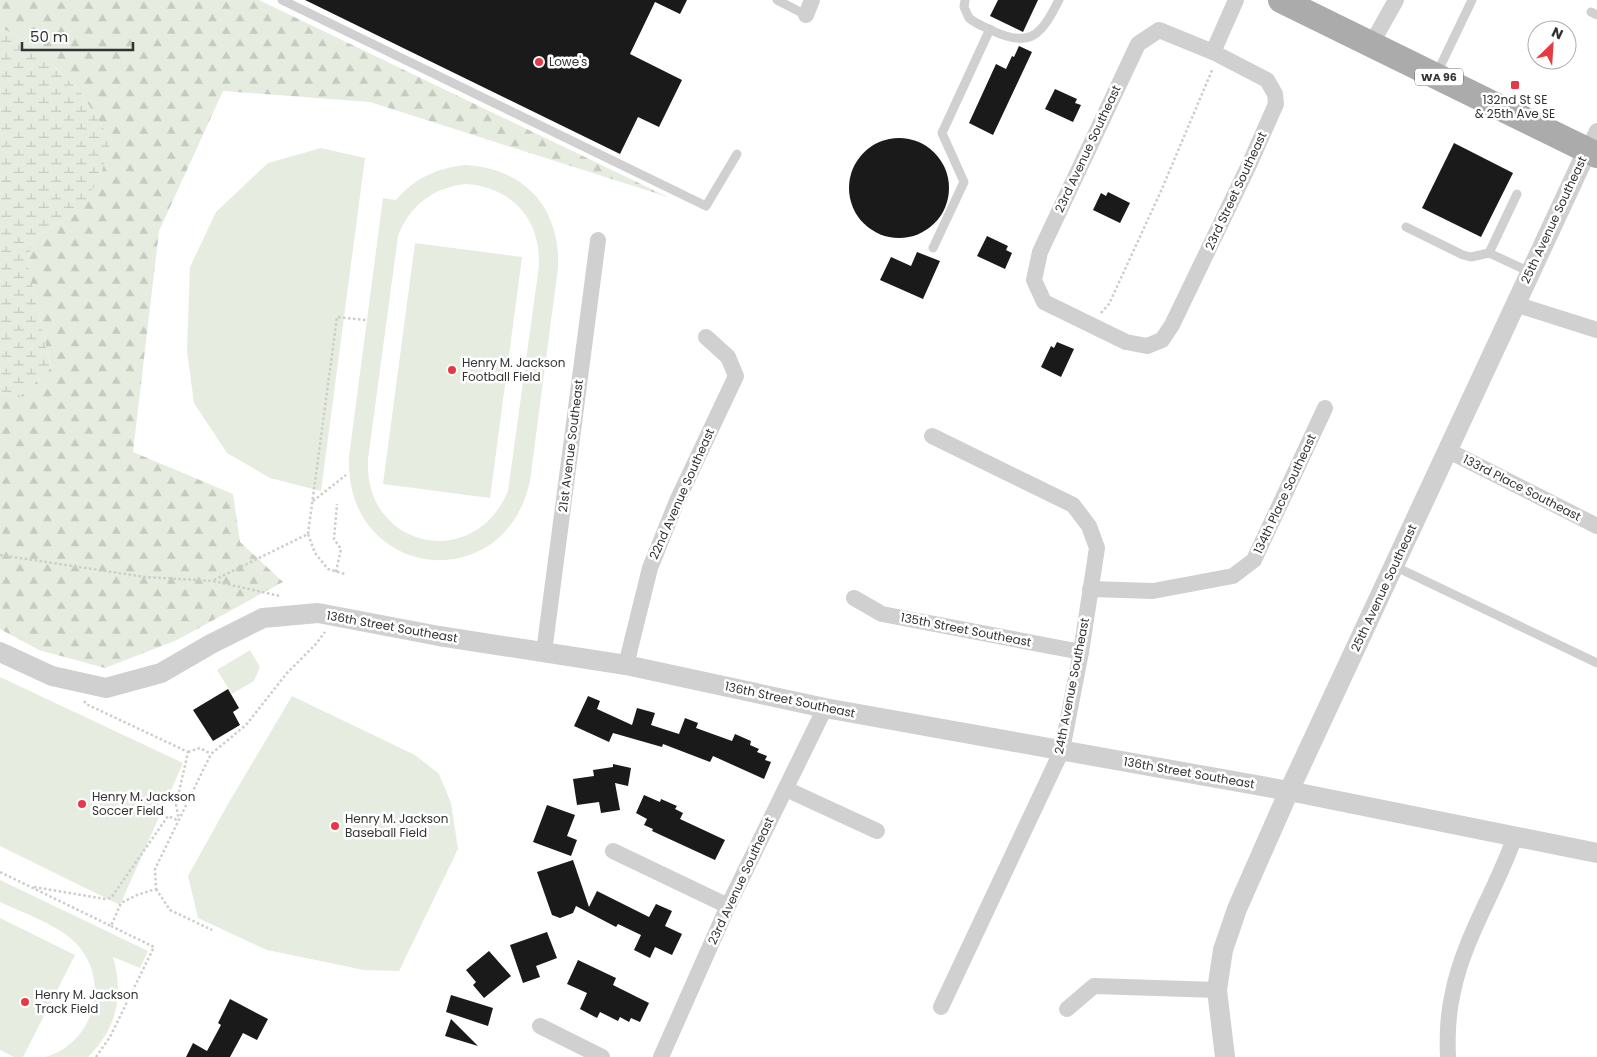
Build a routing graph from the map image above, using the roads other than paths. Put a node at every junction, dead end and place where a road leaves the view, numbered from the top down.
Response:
1 (282, 0) edge
2 (777, 0) edge
3 (965, 0) edge
4 (1059, 0) edge
5 (1236, 0) edge
6 (1282, 0) edge
7 (1396, 0) edge
8 (1472, 0) edge
9 (809, 7) edge
10 (990, 29) junction
11 (1159, 30) joint
12 (1372, 43) junction
13 (1213, 52) junction
14 (1436, 75) junction
15 (1594, 146) edge
16 (737, 154) dead end
17 (1517, 194) dead end
18 (1406, 227) dead end
19 (598, 240) dead end
20 (933, 248) dead end
21 (1489, 253) junction
22 (1530, 272) junction
23 (1515, 304) junction
24 (1094, 328) joint
25 (1597, 330) edge
26 (706, 337) dead end
27 (1325, 408) dead end
28 (932, 436) dead end
29 (1447, 450) junction
30 (1597, 526) edge
31 (1394, 566) junction
32 (1090, 589) junction
33 (854, 598) dead end
34 (0, 652) edge
35 (544, 652) junction
36 (1081, 652) junction
37 (1597, 663) edge
38 (626, 665) junction
39 (825, 708) junction
40 (1062, 750) junction
41 (786, 789) junction
42 (1289, 791) junction
43 (877, 831) dead end
44 (1515, 836) junction
45 (612, 851) dead end
46 (1597, 853) edge
47 (728, 906) junction
48 (1217, 990) junction
49 (941, 1007) dead end
50 (1067, 1009) dead end
51 (540, 1026) dead end
52 (602, 1057) edge
53 (661, 1057) edge
54 (1225, 1057) edge
55 (1448, 1057) edge

1 - 16 lane
2 - 9 lane
3 - 10 lane
4 - 10 lane
5 - 13 street
6 - 12 main road, WA 96
7 - 12 street
8 - 14 lane
10 - 20 lane
11 - 13 street, 23rd Street Southeast
11 - 24 street, 23rd Avenue Southeast
12 - 14 main road, WA 96
13 - 24 street, 23rd Street Southeast
14 - 15 main road, WA 96
15 - 22 street, 25th Avenue Southeast
17 - 21 lane
18 - 21 lane
19 - 35 street, 21st Avenue Southeast
21 - 22 lane
22 - 23 street, 25th Avenue Southeast
23 - 25 street
23 - 29 street, 25th Avenue Southeast
26 - 38 street, 22nd Avenue Southeast
27 - 32 street, 134th Place Southeast
28 - 32 street, 24th Avenue Southeast
29 - 30 street, 133rd Place Southeast
29 - 31 street, 25th Avenue Southeast
31 - 37 lane
31 - 42 street, 25th Avenue Southeast
32 - 36 street, 24th Avenue Southeast
33 - 36 street, 135th Street Southeast
34 - 35 street, 136th Street Southeast
35 - 38 street, 136th Street Southeast
36 - 40 street, 24th Avenue Southeast
38 - 39 street, 136th Street Southeast
39 - 40 street, 136th Street Southeast
39 - 41 street, 23rd Avenue Southeast
40 - 42 street, 136th Street Southeast
40 - 49 street, 24th Avenue Southeast
41 - 43 street
41 - 47 street, 23rd Avenue Southeast
42 - 44 street, 136th Street Southeast
42 - 48 street, 25th Avenue Southeast
44 - 46 street, 136th Street Southeast
44 - 55 street
45 - 47 street
47 - 53 street, 23rd Avenue Southeast
48 - 50 street
48 - 54 street, 25th Avenue Southeast
51 - 52 street

